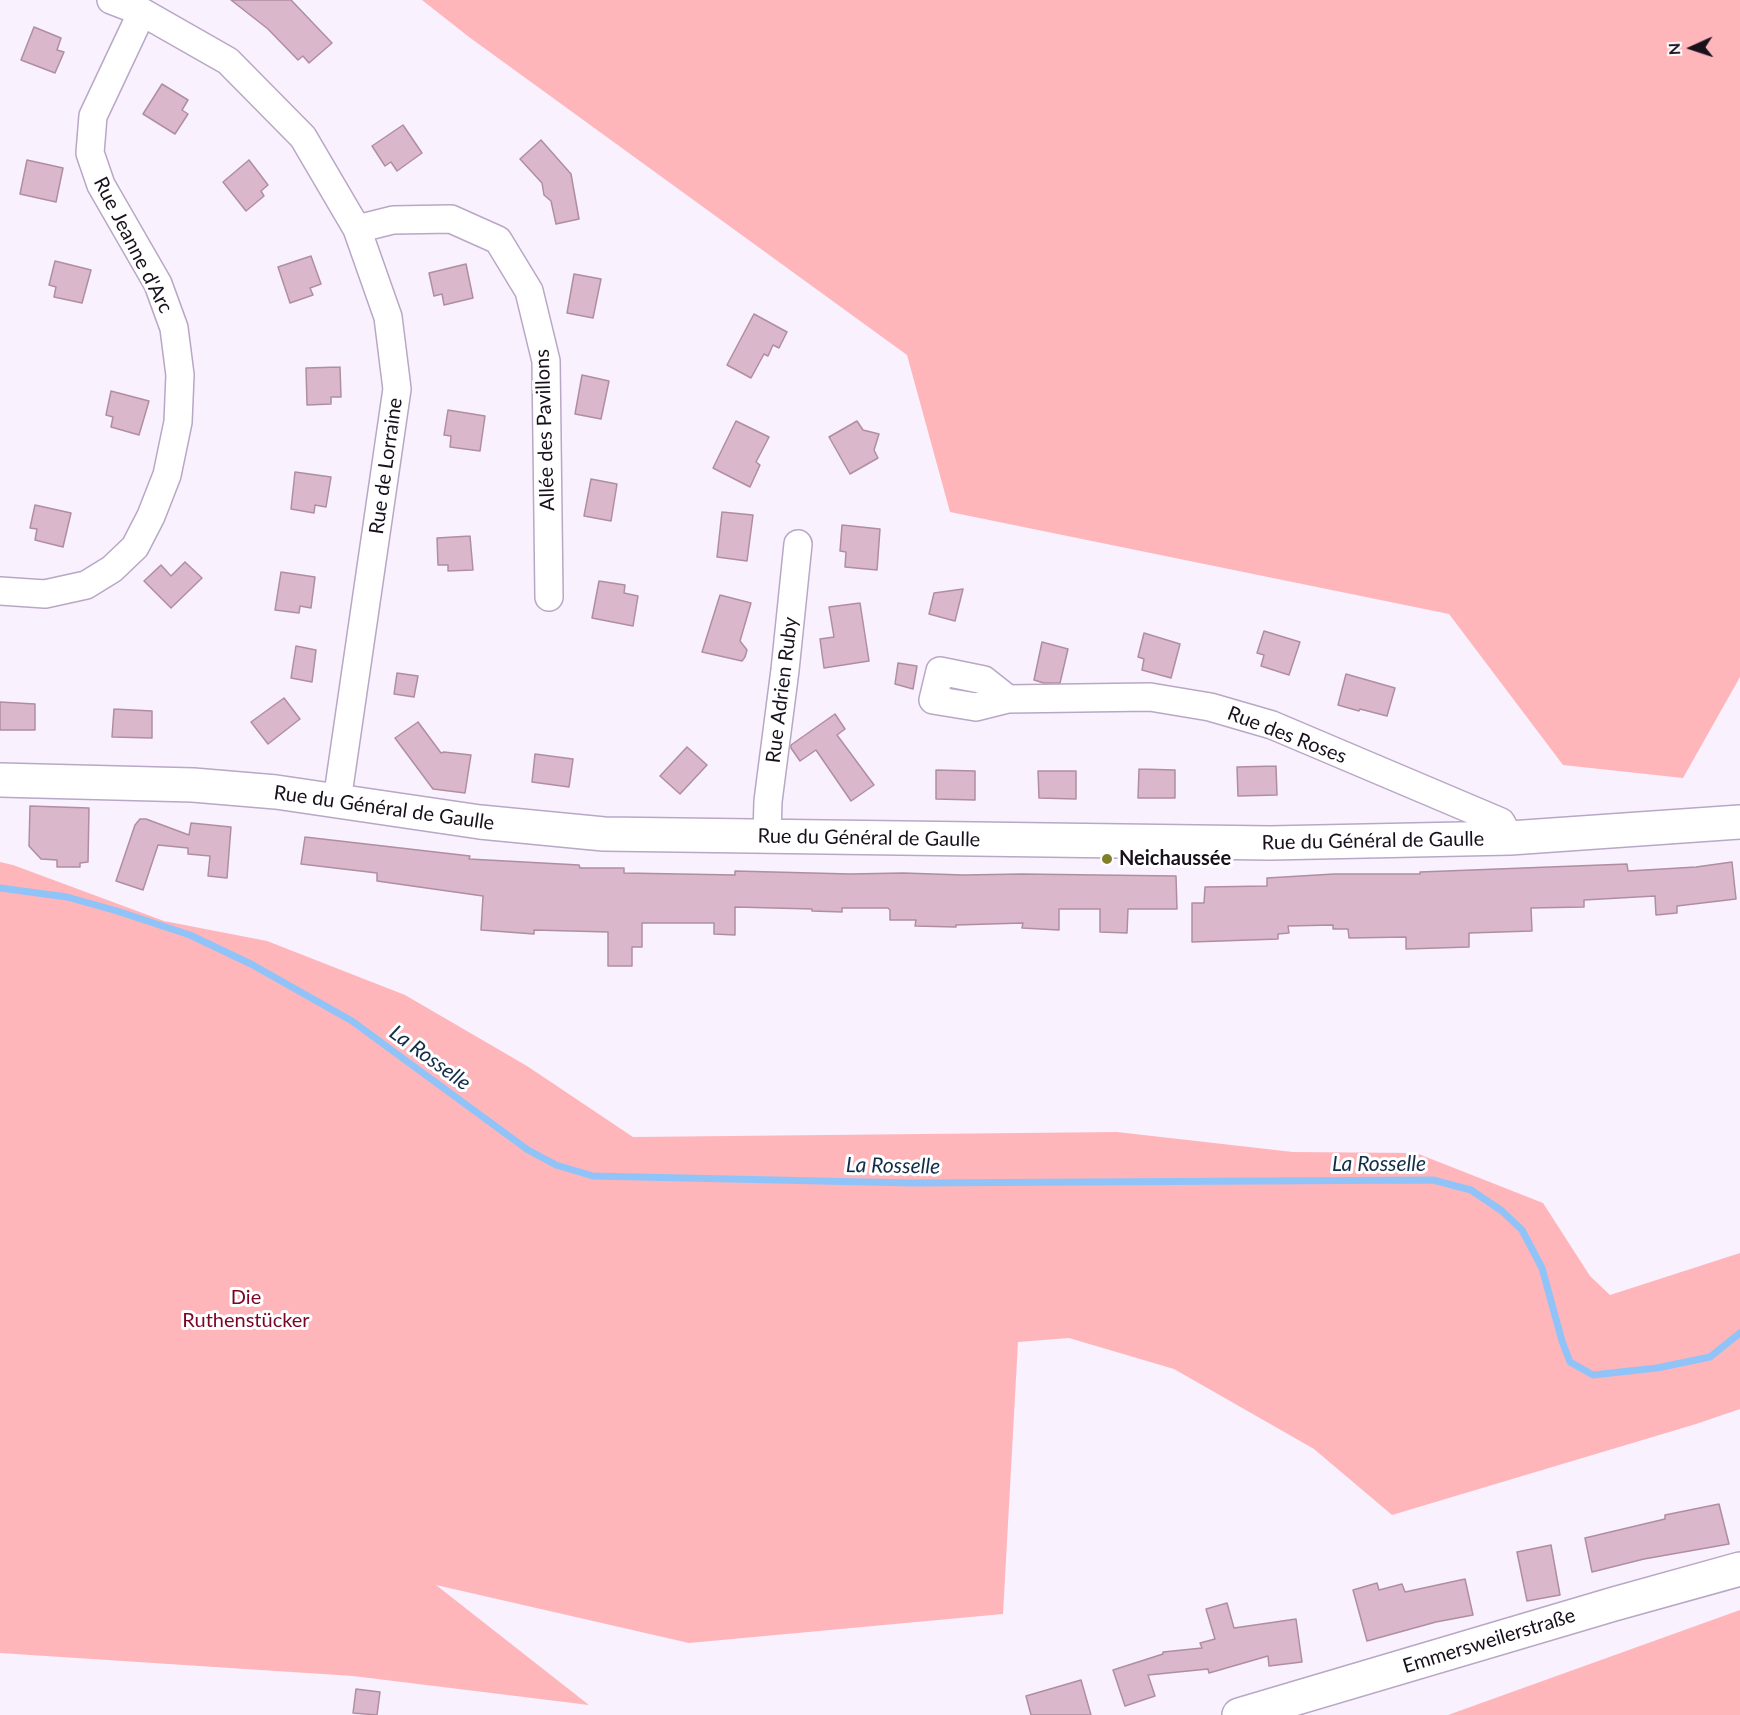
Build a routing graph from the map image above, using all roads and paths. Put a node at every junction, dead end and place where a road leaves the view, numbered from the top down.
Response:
1 (111, 0) edge
2 (142, 12) junction
3 (357, 229) junction
4 (798, 544) dead end
5 (0, 591) edge
6 (549, 597) dead end
7 (1008, 699) dead end
8 (0, 780) edge
9 (337, 801) junction
10 (1740, 822) edge
11 (767, 836) junction
12 (1510, 838) junction
13 (1740, 1569) edge
14 (1239, 1715) edge

1 - 2 street, Rue de Lorraine
2 - 3 street, Rue de Lorraine
2 - 5 street, Rue Jeanne d'Arc
3 - 6 street, Allée des Pavillons
3 - 9 street, Rue de Lorraine
4 - 11 street, Rue Adrien Ruby
7 - 12 street, Rue des Roses
8 - 9 main road, Rue du Général de Gaulle
9 - 11 main road, Rue du Général de Gaulle
10 - 12 main road, Rue du Général de Gaulle
11 - 12 main road, Rue du Général de Gaulle
13 - 14 main road, Emmersweilerstraße

